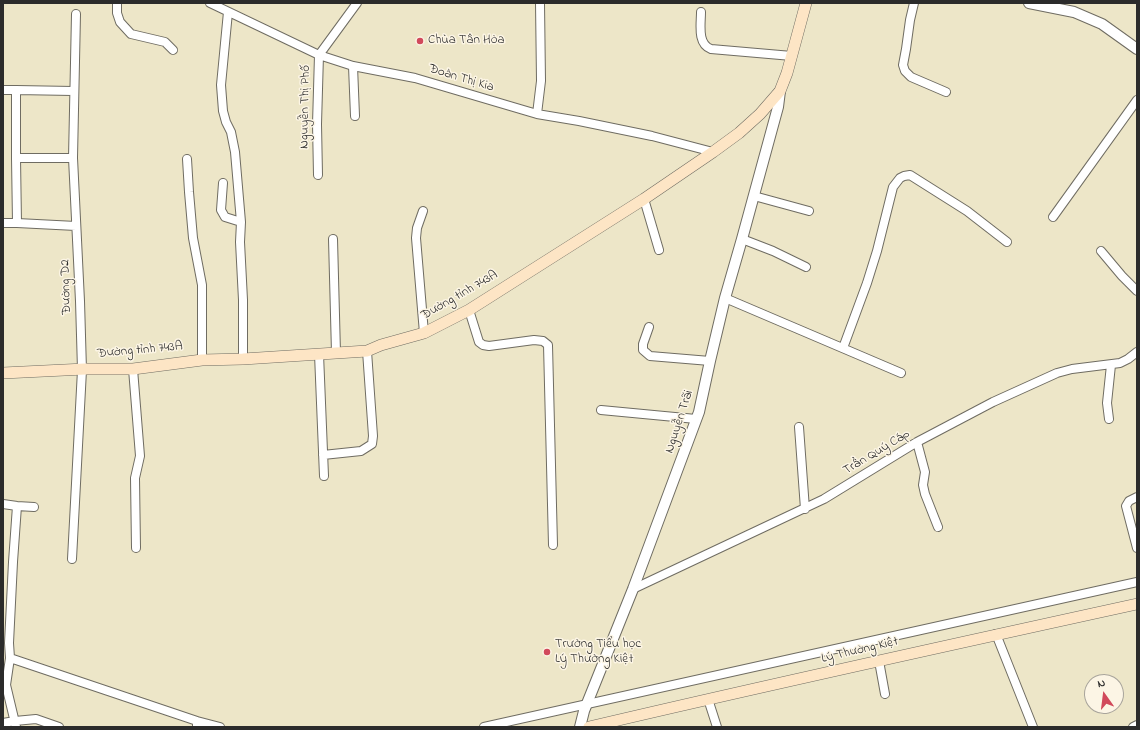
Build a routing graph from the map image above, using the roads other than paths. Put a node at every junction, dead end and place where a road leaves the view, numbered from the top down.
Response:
1 (117, 3) edge
2 (210, 3) edge
3 (357, 3) edge
4 (540, 3) edge
5 (806, 3) edge
6 (914, 3) edge
7 (1029, 3) edge
8 (228, 12) junction
9 (701, 12) dead end
10 (76, 14) dead end
11 (1137, 49) edge
12 (172, 50) dead end
13 (319, 55) junction
14 (792, 56) junction
15 (353, 66) junction
16 (3, 90) edge
17 (16, 90) junction
18 (73, 91) junction
19 (780, 92) junction
20 (946, 92) dead end
21 (1137, 100) edge
22 (537, 114) junction
23 (355, 116) dead end
24 (713, 152) junction
25 (16, 158) junction
26 (73, 158) junction
27 (187, 159) dead end
28 (318, 175) dead end
29 (223, 183) dead end
30 (754, 196) junction
31 (644, 199) junction
32 (423, 211) dead end
33 (809, 211) dead end
34 (1053, 217) dead end
35 (241, 222) junction
36 (3, 223) edge
37 (17, 223) junction
38 (76, 226) junction
39 (333, 239) dead end
40 (742, 239) junction
41 (1007, 242) dead end
42 (659, 250) dead end
43 (1101, 251) dead end
44 (806, 267) dead end
45 (1137, 291) edge
46 (725, 298) junction
47 (469, 310) junction
48 (649, 327) dead end
49 (424, 333) junction
50 (843, 348) junction
51 (367, 351) junction
52 (1137, 352) edge
53 (336, 353) junction
54 (319, 354) junction
55 (243, 359) junction
56 (202, 360) junction
57 (710, 361) junction
58 (1110, 365) junction
59 (133, 369) junction
60 (82, 370) junction
61 (3, 373) edge
62 (901, 373) dead end
63 (601, 410) dead end
64 (696, 419) junction
65 (1109, 420) dead end
66 (799, 427) dead end
67 (917, 442) junction
68 (323, 455) junction
69 (324, 476) dead end
70 (1137, 497) edge
71 (3, 504) edge
72 (17, 506) junction
73 (34, 508) dead end
74 (804, 509) junction
75 (938, 527) dead end
76 (553, 545) dead end
77 (136, 548) dead end
78 (1137, 548) edge
79 (72, 559) dead end
80 (1137, 582) edge
81 (633, 589) junction
82 (1137, 604) edge
83 (996, 634) junction
84 (10, 658) junction
85 (879, 661) junction
86 (5, 685) edge
87 (886, 694) dead end
88 (708, 699) junction
89 (587, 704) junction
90 (3, 723) edge
91 (15, 724) edge
92 (197, 724) edge
93 (1137, 725) edge
94 (59, 727) edge
95 (220, 727) edge
96 (484, 727) edge
97 (580, 727) edge
98 (589, 727) edge
99 (717, 727) edge
100 (1033, 727) edge
101 (1133, 727) edge

1 - 12 street
2 - 8 street, Đoàn Thị Kia
3 - 13 street, Nguyễn Thị Phố
4 - 22 street
5 - 14 main road, Đường tỉnh 743A
6 - 20 street
7 - 11 street
8 - 13 street, Đoàn Thị Kia
8 - 35 street
9 - 14 street
10 - 18 street, Đường D2
13 - 15 street, Đoàn Thị Kia
13 - 28 street, Nguyễn Thị Phố
14 - 19 main road, Đường tỉnh 743A
15 - 22 street, Đoàn Thị Kia
15 - 23 street
16 - 17 street
17 - 18 street
17 - 25 street
18 - 26 street, Đường D2
19 - 24 main road, Đường tỉnh 743A
19 - 30 street, Nguyễn Trãi
21 - 34 street
22 - 24 street, Đoàn Thị Kia
24 - 31 main road, Đường tỉnh 743A
25 - 26 street
25 - 37 street
26 - 38 street, Đường D2
27 - 56 street
29 - 35 street
30 - 33 street
30 - 40 street, Nguyễn Trãi
31 - 42 street
31 - 47 main road, Đường tỉnh 743A
32 - 49 street
35 - 55 street
36 - 37 street
37 - 38 street
38 - 60 street, Đường D2
39 - 53 street
40 - 44 street
40 - 46 street, Nguyễn Trãi
41 - 50 street
43 - 45 street
46 - 50 street
46 - 57 street, Nguyễn Trãi
47 - 49 main road, Đường tỉnh 743A
47 - 76 street
48 - 57 street
49 - 51 main road, Đường tỉnh 743A
50 - 62 street
51 - 53 main road, Đường tỉnh 743A
51 - 68 street
52 - 58 street, Trần Quý Cáp
53 - 54 main road, Đường tỉnh 743A
54 - 55 main road, Đường tỉnh 743A
54 - 68 street
55 - 56 main road, Đường tỉnh 743A
56 - 59 main road, Đường tỉnh 743A
57 - 64 street, Nguyễn Trãi
58 - 65 street
58 - 67 street, Trần Quý Cáp
59 - 60 main road, Đường tỉnh 743A
59 - 77 street
60 - 61 main road, Đường tỉnh 743A
60 - 79 street, Đường D2
63 - 64 street
64 - 81 street, Nguyễn Trãi
66 - 74 street
67 - 74 street, Trần Quý Cáp
67 - 75 street
68 - 69 street
70 - 78 street
71 - 72 street
72 - 73 street
72 - 84 street
74 - 81 street, Trần Quý Cáp
80 - 89 street
81 - 89 street, Nguyễn Trãi
82 - 83 main road, Lý Thường Kiệt
83 - 85 main road, Lý Thường Kiệt
83 - 100 street
84 - 86 street
84 - 92 street
85 - 87 street
85 - 88 main road, Lý Thường Kiệt
86 - 91 street
88 - 98 main road, Lý Thường Kiệt
88 - 99 street
89 - 96 street
89 - 97 street, Nguyễn Trãi
90 - 91 street
91 - 94 street
92 - 95 street
93 - 101 street

